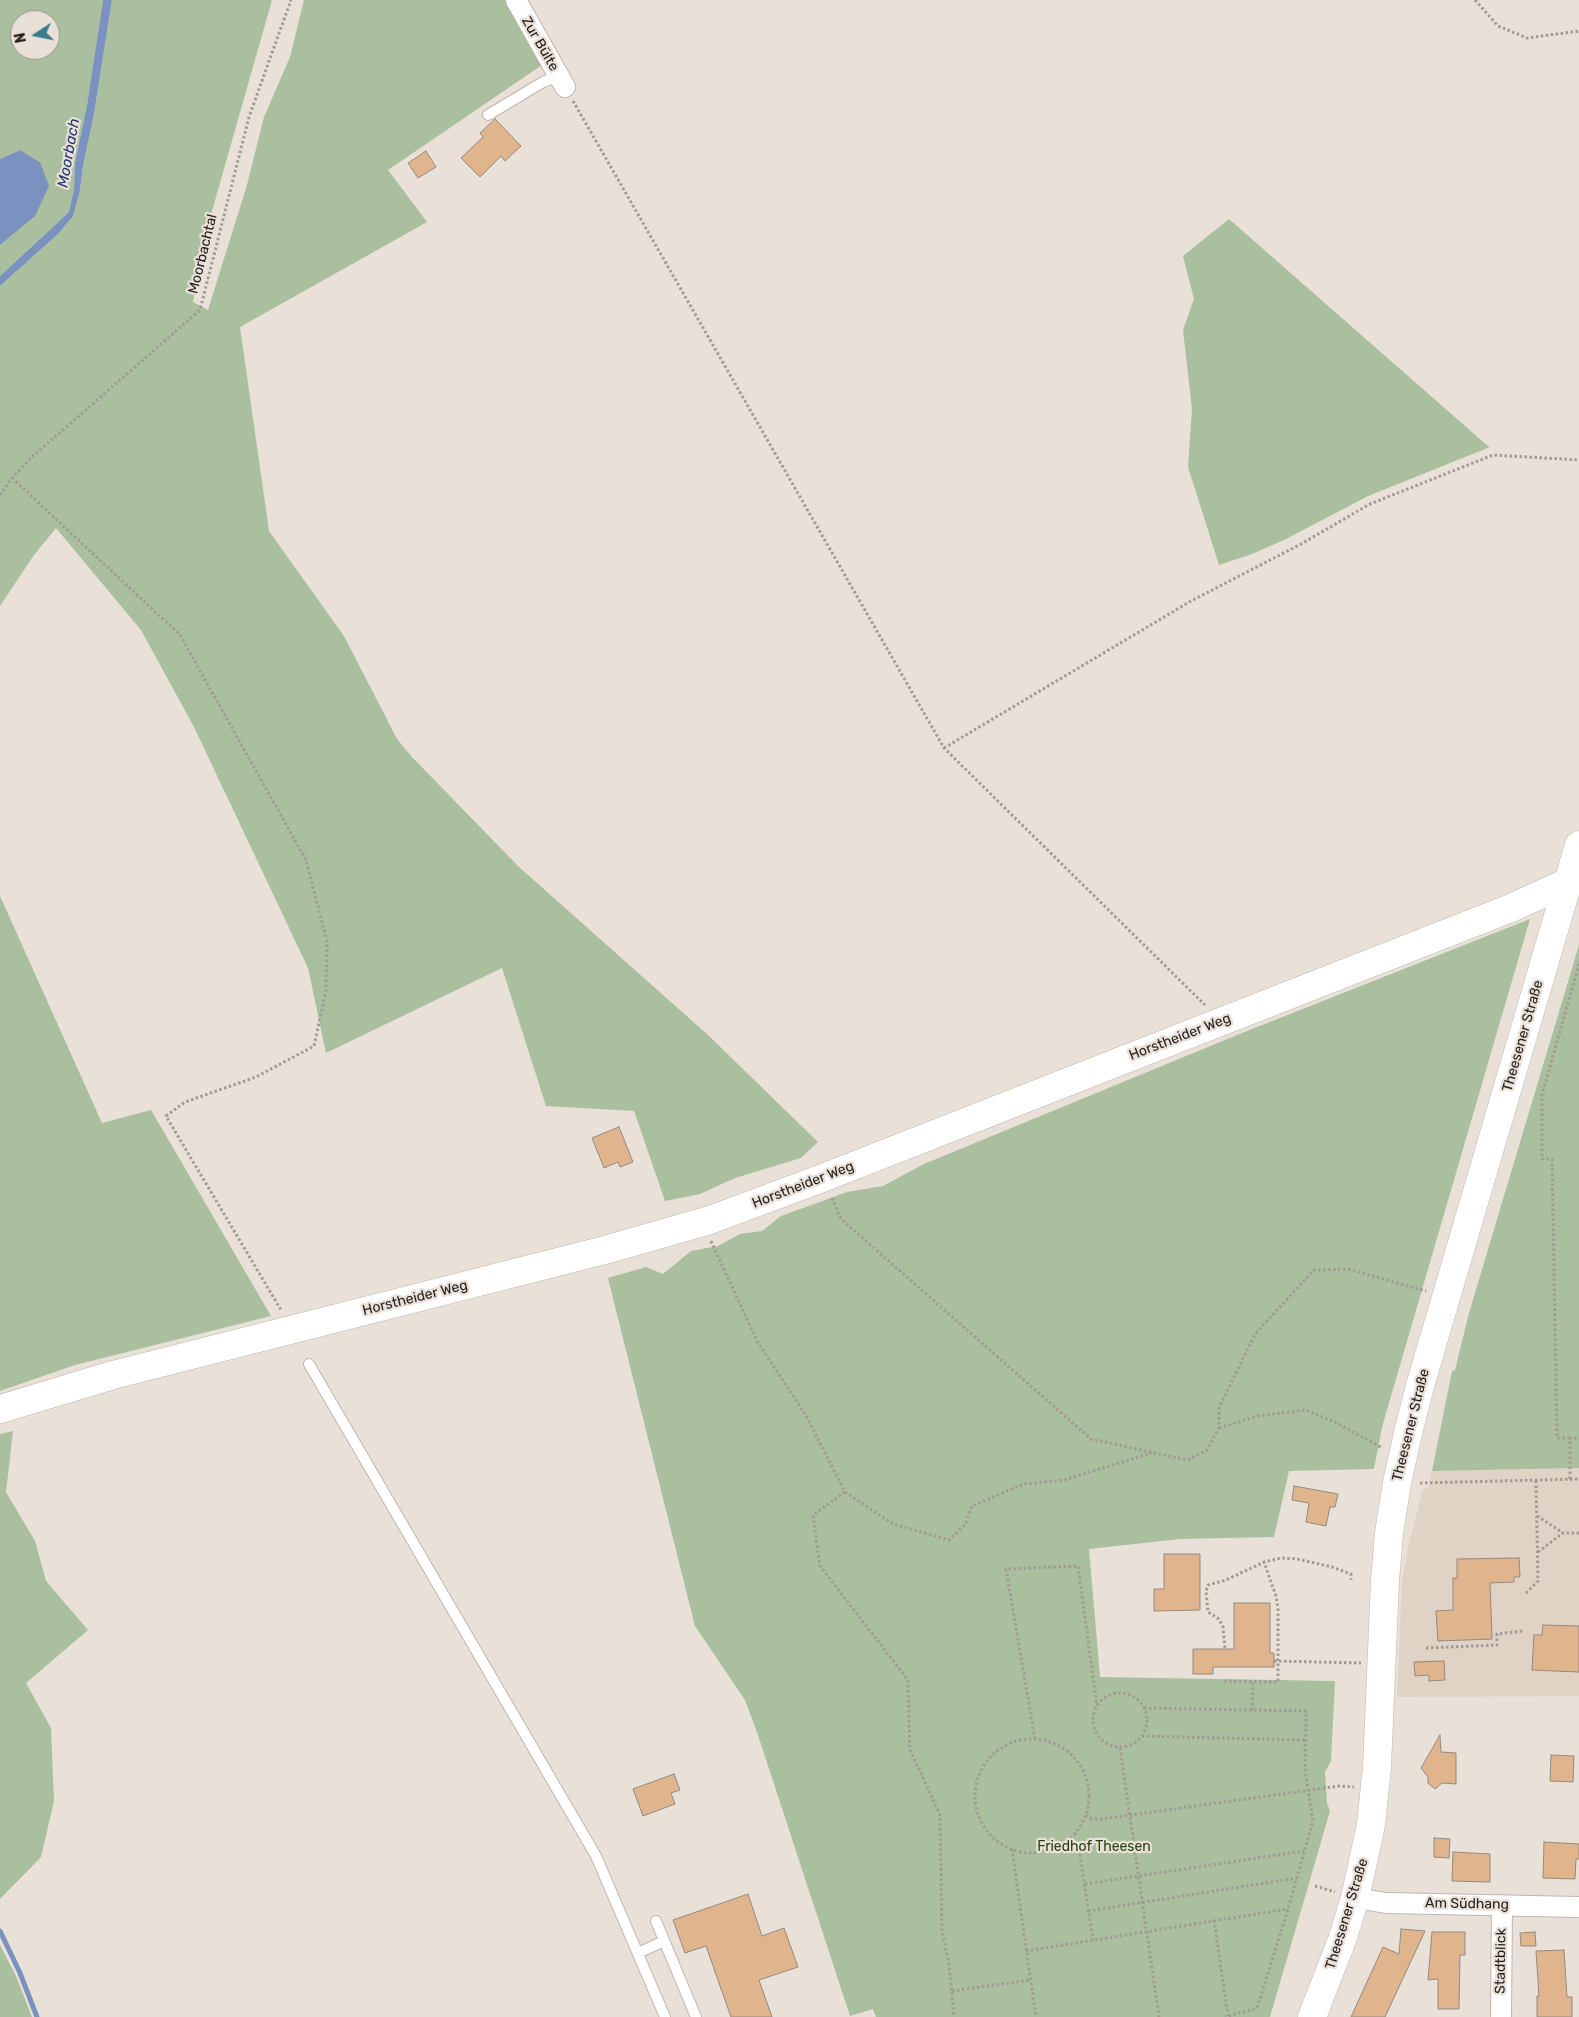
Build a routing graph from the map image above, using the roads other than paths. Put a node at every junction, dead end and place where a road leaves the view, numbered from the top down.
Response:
1 (516, 0) edge
2 (562, 81) joint
3 (488, 115) dead end
4 (1579, 845) edge
5 (1574, 879) edge
6 (309, 1364) dead end
7 (0, 1409) edge
8 (1355, 1898) junction
9 (1502, 1905) junction
10 (1579, 1907) edge
11 (656, 1921) dead end
12 (664, 1941) junction
13 (638, 1954) junction
14 (665, 2017) edge
15 (696, 2017) edge
16 (1312, 2017) edge
17 (1501, 2017) edge

1 - 2 street, Zur Bülte
2 - 3 lane
4 - 5 street, Theesener Straße
5 - 7 street, Horstheider Weg
5 - 8 street, Theesener Straße
6 - 13 lane
8 - 9 street, Am Südhang
8 - 16 street, Theesener Straße
9 - 10 street, Am Südhang
9 - 17 street, Stadtblick
11 - 12 lane
12 - 13 lane
12 - 15 lane
13 - 14 lane

